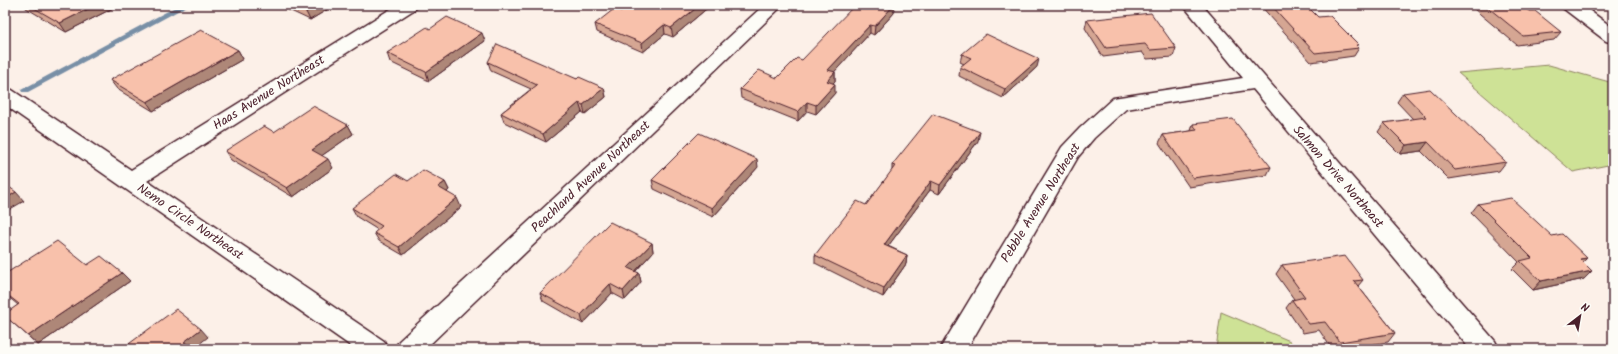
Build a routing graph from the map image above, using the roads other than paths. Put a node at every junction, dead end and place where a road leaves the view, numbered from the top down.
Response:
1 (409, 5) edge
2 (774, 5) edge
3 (1192, 5) edge
4 (1570, 5) edge
5 (1613, 37) edge
6 (1256, 82) junction
7 (5, 95) edge
8 (130, 181) junction
9 (375, 349) edge
10 (408, 349) edge
11 (953, 349) edge
12 (1486, 349) edge

1 - 8 street, Haas Avenue Northeast
2 - 10 street, Peachland Avenue Northeast
3 - 6 street, Salmon Drive Northeast
4 - 5 street
6 - 11 street, Pebble Avenue Northeast
6 - 12 street, Salmon Drive Northeast
7 - 8 street, Nemo Circle Northeast
8 - 9 street, Nemo Circle Northeast

